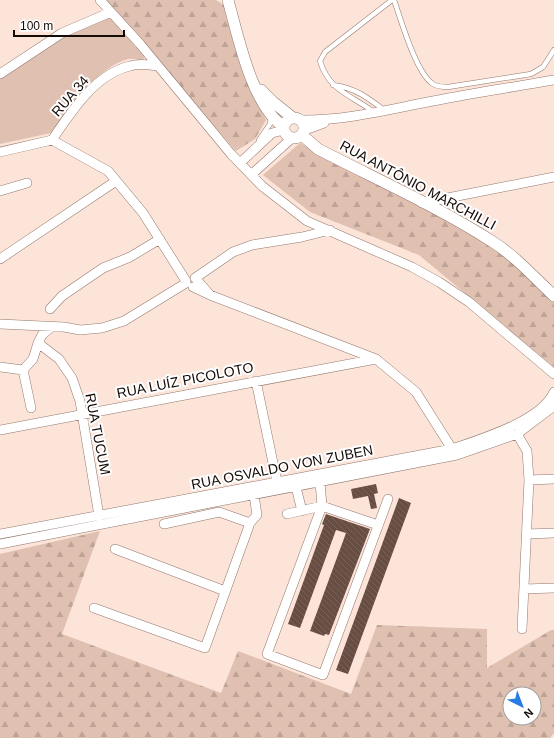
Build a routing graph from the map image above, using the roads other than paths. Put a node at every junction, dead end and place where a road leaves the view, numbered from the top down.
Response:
1 (100, 0) edge
2 (228, 0) edge
3 (393, 0) edge
4 (111, 12) junction
5 (554, 50) edge
6 (158, 66) junction
7 (0, 74) edge
8 (251, 80) junction
9 (554, 80) edge
10 (333, 85) junction
11 (268, 110) junction
12 (380, 111) junction
13 (293, 129) junction
14 (52, 140) junction
15 (0, 152) edge
16 (240, 163) junction
17 (251, 175) junction
18 (554, 177) edge
19 (116, 181) junction
20 (27, 183) dead end
21 (0, 191) edge
22 (422, 203) junction
23 (307, 221) junction
24 (330, 230) junction
25 (302, 237) junction
26 (160, 239) junction
27 (0, 259) edge
28 (191, 281) junction
29 (554, 296) edge
30 (50, 309) dead end
31 (0, 324) edge
32 (50, 328) junction
33 (38, 343) junction
34 (376, 359) junction
35 (0, 368) edge
36 (23, 370) junction
37 (554, 374) edge
38 (256, 382) junction
39 (554, 392) edge
40 (554, 406) edge
41 (31, 408) dead end
42 (82, 414) junction
43 (0, 430) edge
44 (517, 434) junction
45 (452, 448) junction
46 (554, 479) edge
47 (528, 480) junction
48 (276, 482) junction
49 (320, 482) junction
50 (296, 486) junction
51 (254, 495) junction
52 (388, 499) dead end
53 (322, 506) junction
54 (302, 511) junction
55 (287, 514) dead end
56 (99, 516) junction
57 (250, 523) junction
58 (164, 524) dead end
59 (378, 525) junction
60 (554, 533) edge
61 (0, 534) edge
62 (527, 534) junction
63 (0, 544) edge
64 (115, 549) dead end
65 (524, 588) junction
66 (554, 588) edge
67 (225, 591) junction
68 (94, 608) dead end
69 (522, 629) dead end

1 - 4 street
2 - 8 street, RUA ANTÔNIO MARCHILLI
3 - 5 lane
3 - 10 lane
4 - 6 street
4 - 7 street
6 - 14 street, RUA 34
6 - 16 street
8 - 11 street, RUA ANTÔNIO MARCHILLI
8 - 13 street, RUA ANTÔNIO MARCHILLI
9 - 12 street
10 - 12 lane
10 - 12 lane
11 - 13 street, RUA ANTÔNIO MARCHILLI
11 - 16 lane
12 - 13 street
13 - 16 street
13 - 17 street
13 - 22 street, RUA ANTÔNIO MARCHILLI
14 - 15 street
14 - 19 street
16 - 17 street
17 - 23 street
18 - 22 street
19 - 26 street
19 - 27 street
20 - 21 street
22 - 29 street, RUA ANTÔNIO MARCHILLI
23 - 24 street
23 - 25 street
24 - 25 street
24 - 37 street
25 - 28 street
26 - 28 street
26 - 30 street
28 - 32 street
28 - 34 street
31 - 32 street
32 - 33 street
33 - 36 street
33 - 42 street, RUA TUCUM
34 - 38 street, RUA LUÍZ PICOLOTO
34 - 45 street
35 - 36 street
36 - 41 street
38 - 42 street, RUA LUÍZ PICOLOTO
38 - 48 street
39 - 45 street, RUA OSVALDO VON ZUBEN
40 - 44 street, RUA OSVALDO VON ZUBEN
42 - 43 street, RUA LUÍZ PICOLOTO
42 - 56 street, RUA TUCUM
44 - 47 street
44 - 49 street, RUA OSVALDO VON ZUBEN
45 - 48 street, RUA OSVALDO VON ZUBEN
46 - 47 street
47 - 62 street
48 - 56 street, RUA OSVALDO VON ZUBEN
49 - 50 street, RUA OSVALDO VON ZUBEN
49 - 53 street
50 - 51 street, RUA OSVALDO VON ZUBEN
50 - 54 street
51 - 57 street
51 - 63 street, RUA OSVALDO VON ZUBEN
52 - 59 street
53 - 54 street
53 - 59 street
53 - 59 street
54 - 55 street
56 - 61 street, RUA OSVALDO VON ZUBEN
57 - 58 street
57 - 67 street
60 - 62 street
62 - 65 street
64 - 67 street
65 - 66 street
65 - 69 street
67 - 68 street

